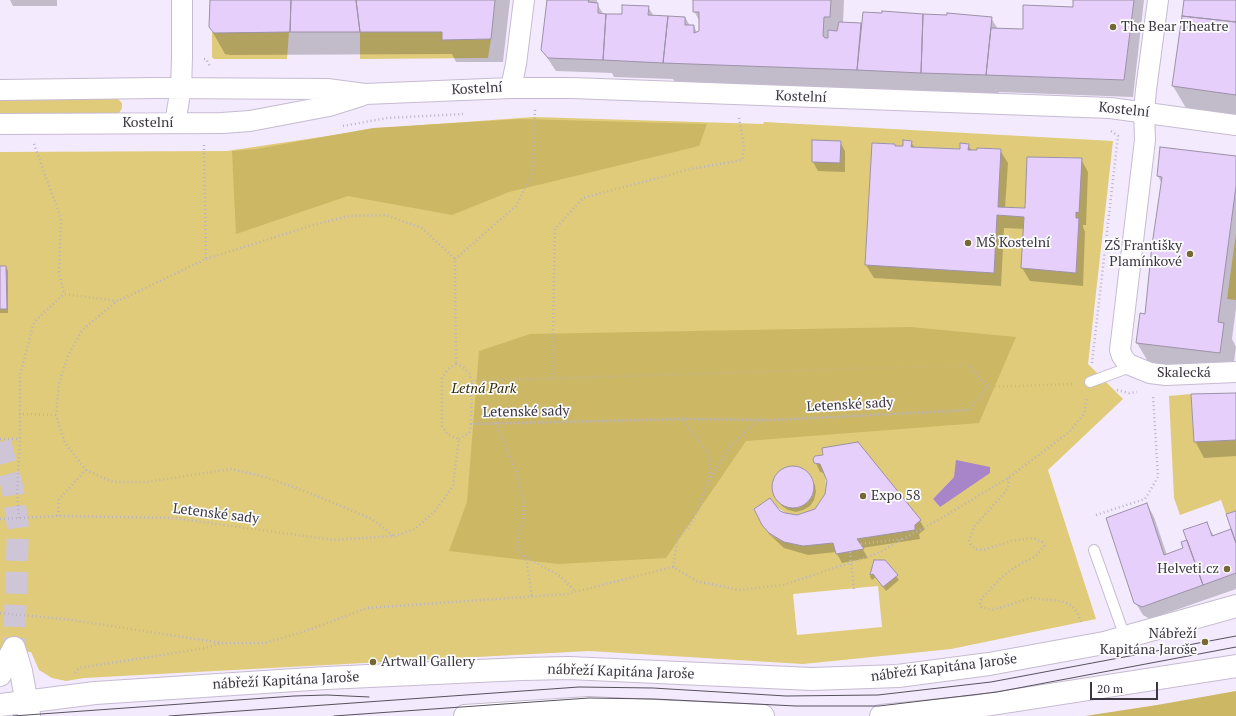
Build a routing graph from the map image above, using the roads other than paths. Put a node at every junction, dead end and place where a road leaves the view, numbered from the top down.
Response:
1 (182, 0) edge
2 (524, 0) edge
3 (1158, 0) edge
4 (181, 88) junction
5 (511, 88) junction
6 (0, 90) edge
7 (365, 94) junction
8 (1144, 111) junction
9 (175, 123) junction
10 (0, 124) edge
11 (1236, 126) edge
12 (1133, 366) junction
13 (1236, 372) edge
14 (1090, 382) road end
15 (1094, 550) dead end
16 (1236, 606) edge
17 (1125, 637) junction
18 (1236, 666) edge
19 (0, 675) edge
20 (0, 705) edge
21 (27, 711) edge
22 (465, 716) edge
23 (763, 716) edge
24 (881, 716) edge

1 - 4 street
2 - 5 street
3 - 8 street
4 - 6 street, Kostelní
4 - 7 street, Kostelní
4 - 9 street
5 - 7 street, Kostelní
5 - 8 street, Kostelní
7 - 9 street, Kostelní
8 - 11 street, Kostelní
8 - 12 street
9 - 10 street, Kostelní
12 - 13 street, Skalecká
12 - 14 lane
15 - 17 lane
16 - 17 main road, nábřeží Kapitána Jaroše
17 - 21 main road, nábřeží Kapitána Jaroše
18 - 24 main road
19 - 21 main road
20 - 21 main road, nábřeží Kapitána Jaroše
22 - 23 main road

